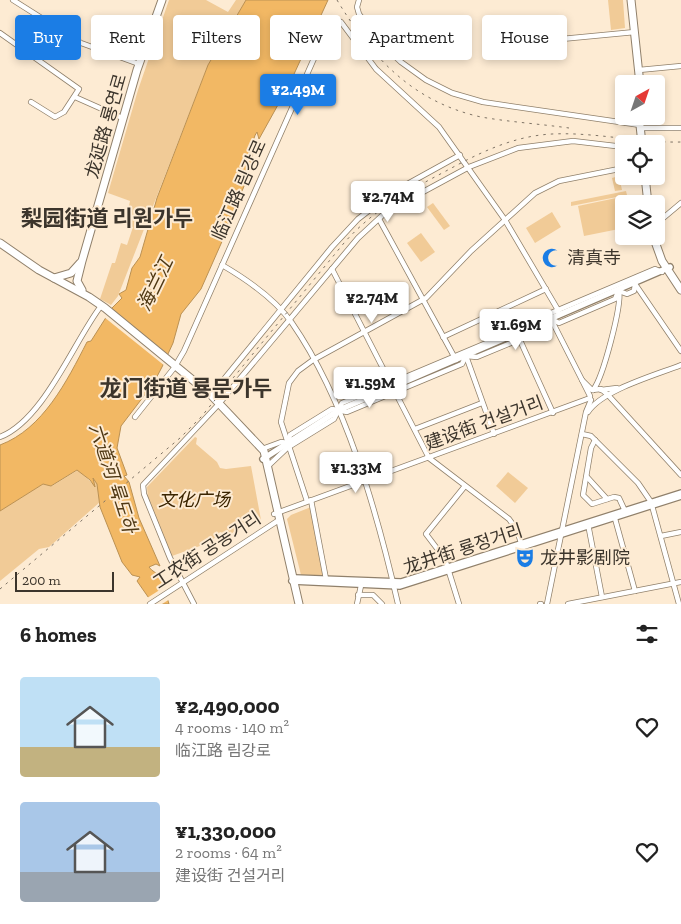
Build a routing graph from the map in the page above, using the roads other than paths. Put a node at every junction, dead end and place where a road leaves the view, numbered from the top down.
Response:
1 (13, 0) edge
2 (158, 0) edge
3 (162, 0) edge
4 (359, 0) edge
5 (630, 0) edge
6 (22, 2) edge
7 (0, 32) edge
8 (633, 32) junction
9 (567, 38) edge
10 (137, 64) junction
11 (681, 66) edge
12 (639, 70) junction
13 (635, 75) edge
14 (639, 75) edge
15 (74, 97) junction
16 (31, 102) dead end
17 (120, 116) junction
18 (642, 127) junction
19 (681, 128) edge
20 (643, 135) edge
21 (615, 146) edge
22 (460, 155) junction
23 (468, 167) junction
24 (615, 170) edge
25 (681, 203) edge
26 (665, 216) edge
27 (379, 218) junction
28 (506, 220) junction
29 (0, 243) edge
30 (657, 245) edge
31 (659, 245) edge
32 (0, 248) edge
33 (80, 260) junction
34 (222, 266) junction
35 (332, 269) junction
36 (666, 269) junction
37 (76, 270) junction
38 (46, 275) junction
39 (56, 278) junction
40 (636, 284) junction
41 (681, 284) edge
42 (546, 289) junction
43 (681, 290) edge
44 (77, 291) junction
45 (618, 291) junction
46 (89, 297) junction
47 (424, 300) junction
48 (580, 304) junction
49 (102, 308) junction
50 (280, 311) junction
51 (559, 312) junction
52 (551, 319) junction
53 (290, 320) junction
54 (366, 333) junction
55 (443, 337) junction
56 (518, 337) junction
57 (681, 351) edge
58 (466, 356) junction
59 (455, 358) junction
60 (313, 360) junction
61 (172, 365) junction
62 (681, 365) edge
63 (601, 373) junction
64 (582, 380) junction
65 (620, 388) junction
66 (396, 389) junction
67 (594, 389) junction
68 (601, 390) junction
69 (211, 394) junction
70 (591, 398) junction
71 (603, 399) junction
72 (613, 401) junction
73 (482, 403) junction
74 (218, 405) junction
75 (339, 410) junction
76 (552, 413) junction
77 (586, 416) junction
78 (135, 417) dead end
79 (415, 429) junction
80 (494, 434) junction
81 (582, 434) junction
82 (0, 437) edge
83 (595, 440) junction
84 (288, 445) junction
85 (262, 449) junction
86 (265, 458) junction
87 (429, 458) junction
88 (268, 466) junction
89 (681, 475) edge
90 (587, 477) junction
91 (364, 481) junction
92 (465, 486) junction
93 (681, 493) edge
94 (681, 496) edge
95 (607, 499) junction
96 (309, 500) junction
97 (652, 504) junction
98 (625, 511) junction
99 (614, 516) junction
100 (277, 517) junction
101 (588, 524) junction
102 (564, 531) junction
103 (681, 532) edge
104 (661, 536) junction
105 (522, 544) junction
106 (447, 569) junction
107 (326, 579) junction
108 (294, 581) junction
109 (362, 582) junction
110 (681, 582) edge
111 (183, 583) junction
112 (673, 583) junction
113 (394, 584) junction
114 (635, 591) junction
115 (358, 595) junction
116 (602, 597) junction
117 (150, 604) edge
118 (194, 604) edge
119 (298, 604) edge
120 (357, 604) edge
121 (382, 604) edge
122 (398, 604) edge
123 (459, 604) edge
124 (547, 604) edge
125 (568, 604) edge
126 (679, 604) edge

1 - 6 street
2 - 10 highway, 龙延路 룡연로
3 - 10 highway, 龙延路 룡연로
4 - 18 street
5 - 8 highway
6 - 10 street
7 - 15 street
8 - 9 street
8 - 12 highway
8 - 13 highway
10 - 17 highway, 龙延路 룡연로
10 - 33 highway, 龙延路 룡연로
11 - 12 street
12 - 14 highway
15 - 16 street
15 - 17 street
17 - 33 highway, 龙延路 룡연로
18 - 19 street
18 - 20 highway
21 - 23 street
22 - 23 street, 临江路 림강로
22 - 34 street, 临江路 림강로
22 - 50 street
23 - 27 street
23 - 28 street, 临江路 림강로
24 - 28 street
25 - 26 street
27 - 35 street
27 - 47 street
28 - 42 street, 临江路 림강로
28 - 47 street
29 - 38 highway
30 - 36 highway
31 - 36 highway
32 - 38 highway
33 - 37 highway, 龙延路 룡연로
33 - 38 highway
33 - 46 highway, 龙延路 룡연로
34 - 50 street
34 - 61 street, 临江路 림강로
35 - 53 street
35 - 54 street
36 - 40 main road
36 - 41 highway
36 - 43 highway
36 - 48 street
37 - 39 highway
37 - 44 highway
38 - 39 highway
38 - 44 highway
39 - 44 highway
40 - 45 main road
40 - 57 street
42 - 51 street, 临江路 림강로
42 - 55 street
44 - 46 highway
44 - 49 highway
45 - 48 main road
45 - 52 street
45 - 63 street
46 - 49 highway
47 - 54 street
47 - 55 street
48 - 51 main road
49 - 61 highway
49 - 82 street
50 - 53 street
50 - 69 street
51 - 52 main road
51 - 56 street
52 - 56 main road
52 - 64 street
53 - 60 street
53 - 74 street
54 - 60 street
54 - 66 street
55 - 59 street
56 - 58 main road
56 - 59 street
56 - 76 street
58 - 59 main road
58 - 66 street
58 - 73 street
59 - 66 main road
60 - 75 street
60 - 84 street
61 - 69 highway
61 - 74 highway
61 - 78 street, 临江路 림강로
62 - 65 street
63 - 67 street
63 - 68 street
64 - 67 street
64 - 70 street
65 - 68 street
65 - 71 street
65 - 72 street
66 - 75 main road
66 - 79 street
67 - 68 street
67 - 70 street
68 - 71 street
69 - 74 highway
70 - 71 street
70 - 76 street, 建设街 건설거리
70 - 77 street
71 - 72 street
71 - 72 street
71 - 77 street
72 - 89 street
73 - 79 street
73 - 80 street
74 - 85 highway
74 - 86 highway
74 - 111 street
75 - 84 main road
75 - 91 street
76 - 80 street, 建设街 건설거리
77 - 81 street
79 - 87 street
80 - 87 street, 建设街 건설거리
81 - 83 street
81 - 102 street
83 - 90 street
83 - 97 street
84 - 85 street
84 - 86 main road
84 - 88 street
84 - 96 street
85 - 86 highway
86 - 88 highway
86 - 100 highway
87 - 91 street, 建设街 건설거리
87 - 92 street
88 - 100 highway
90 - 95 street
90 - 95 street
91 - 96 street, 建设街 건설거리
91 - 113 street
92 - 105 street
92 - 106 street
93 - 97 main road, 龙井街 룡정거리
94 - 97 main road, 龙井街 룡정거리
95 - 98 street
96 - 100 street, 建设街 건설거리
96 - 107 street
97 - 98 main road, 龙井街 룡정거리
97 - 99 main road, 龙井街 룡정거리
97 - 104 street
98 - 99 main road, 龙井街 룡정거리
99 - 101 main road, 龙井街 룡정거리
99 - 114 street
100 - 108 highway
100 - 111 street, 工农街 공농거리
101 - 102 main road, 龙井街 룡정거리
101 - 116 street
102 - 105 main road, 龙井街 룡정거리
102 - 124 street
103 - 104 street
104 - 112 street
105 - 106 main road, 龙井街 룡정거리
106 - 113 main road, 龙井街 룡정거리
106 - 123 street
107 - 108 main road, 龙井街 룡정거리
107 - 109 main road, 龙井街 룡정거리
108 - 109 main road, 龙井街 룡정거리
108 - 119 highway
109 - 113 main road, 龙井街 룡정거리
109 - 115 street
110 - 112 street
111 - 117 street, 工农街 공농거리
111 - 118 street
112 - 114 street
112 - 126 street
113 - 122 street
114 - 116 street
115 - 120 street
115 - 121 street
116 - 125 street

